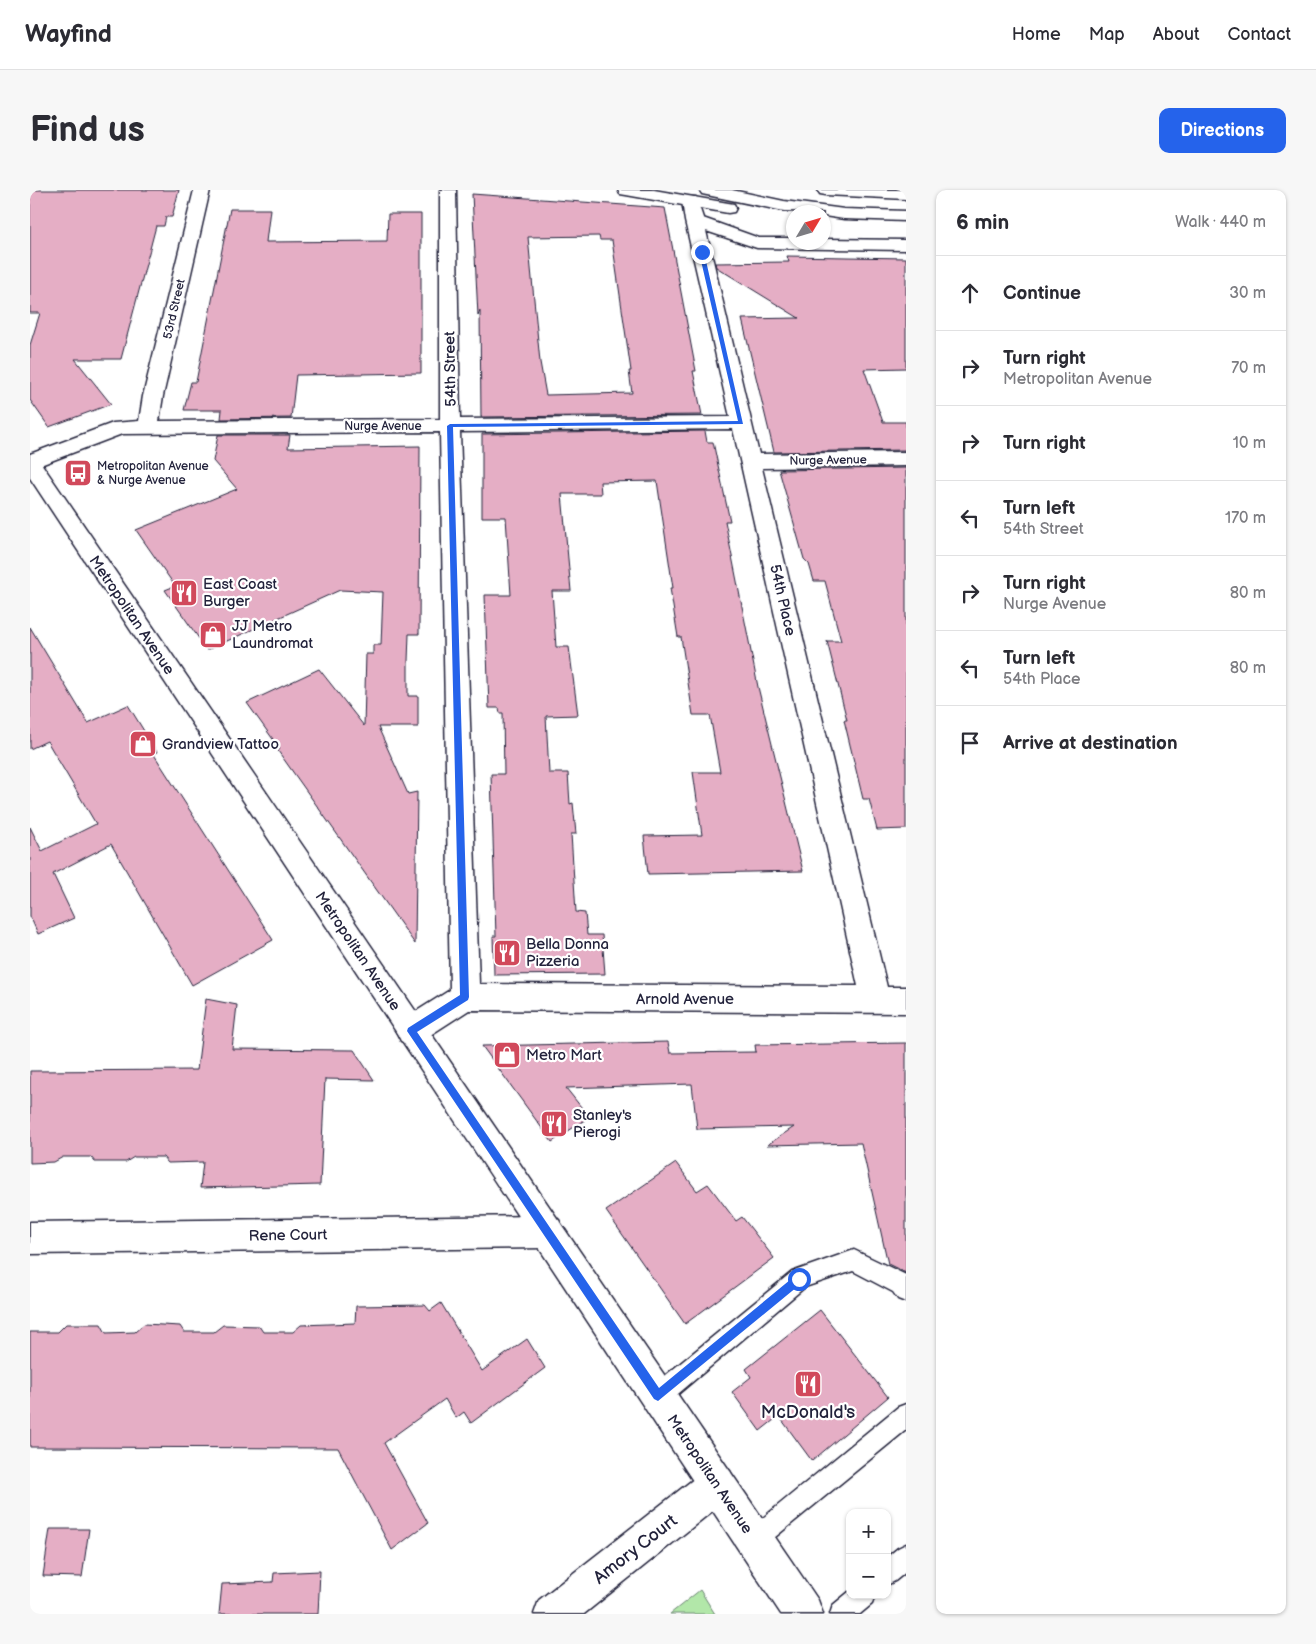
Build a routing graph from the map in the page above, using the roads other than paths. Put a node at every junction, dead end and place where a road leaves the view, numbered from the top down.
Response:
1 (202, 190) edge
2 (448, 190) edge
3 (626, 190) edge
4 (826, 190) edge
5 (906, 194) edge
6 (697, 204) edge
7 (906, 216) edge
8 (786, 219) edge
9 (831, 226) edge
10 (906, 230) edge
11 (906, 246) edge
12 (741, 423) junction
13 (450, 426) junction
14 (148, 428) junction
15 (906, 459) edge
16 (750, 461) junction
17 (30, 462) edge
18 (465, 997) junction
19 (876, 1000) junction
20 (906, 1000) edge
21 (412, 1031) junction
22 (547, 1232) junction
23 (30, 1238) edge
24 (906, 1291) edge
25 (658, 1396) junction
26 (906, 1414) edge
27 (717, 1484) junction
28 (754, 1539) junction
29 (906, 1556) edge
30 (891, 1569) edge
31 (859, 1599) edge
32 (553, 1614) edge
33 (804, 1614) edge
34 (842, 1614) edge

1 - 14 street, 53rd Street
2 - 13 street, 54th Street
3 - 6 street
4 - 5 street
6 - 7 street
6 - 8 street
6 - 11 street
6 - 12 street, 54th Place
9 - 10 street
12 - 13 street, Nurge Avenue
12 - 16 street, 54th Place
13 - 14 street, Nurge Avenue
13 - 18 street, 54th Street
14 - 17 street, Nurge Avenue
15 - 16 street, Nurge Avenue
16 - 19 street, 54th Place
17 - 21 street, Metropolitan Avenue
18 - 19 street, Arnold Avenue
18 - 21 street
19 - 20 street, Arnold Avenue
21 - 22 street, Metropolitan Avenue
22 - 23 street, Rene Court
22 - 25 street, Metropolitan Avenue
24 - 25 lane
25 - 27 street, Metropolitan Avenue
26 - 28 lane
27 - 28 street, Metropolitan Avenue
27 - 32 street, Amory Court
28 - 33 street, Metropolitan Avenue
29 - 30 lane
31 - 34 lane

